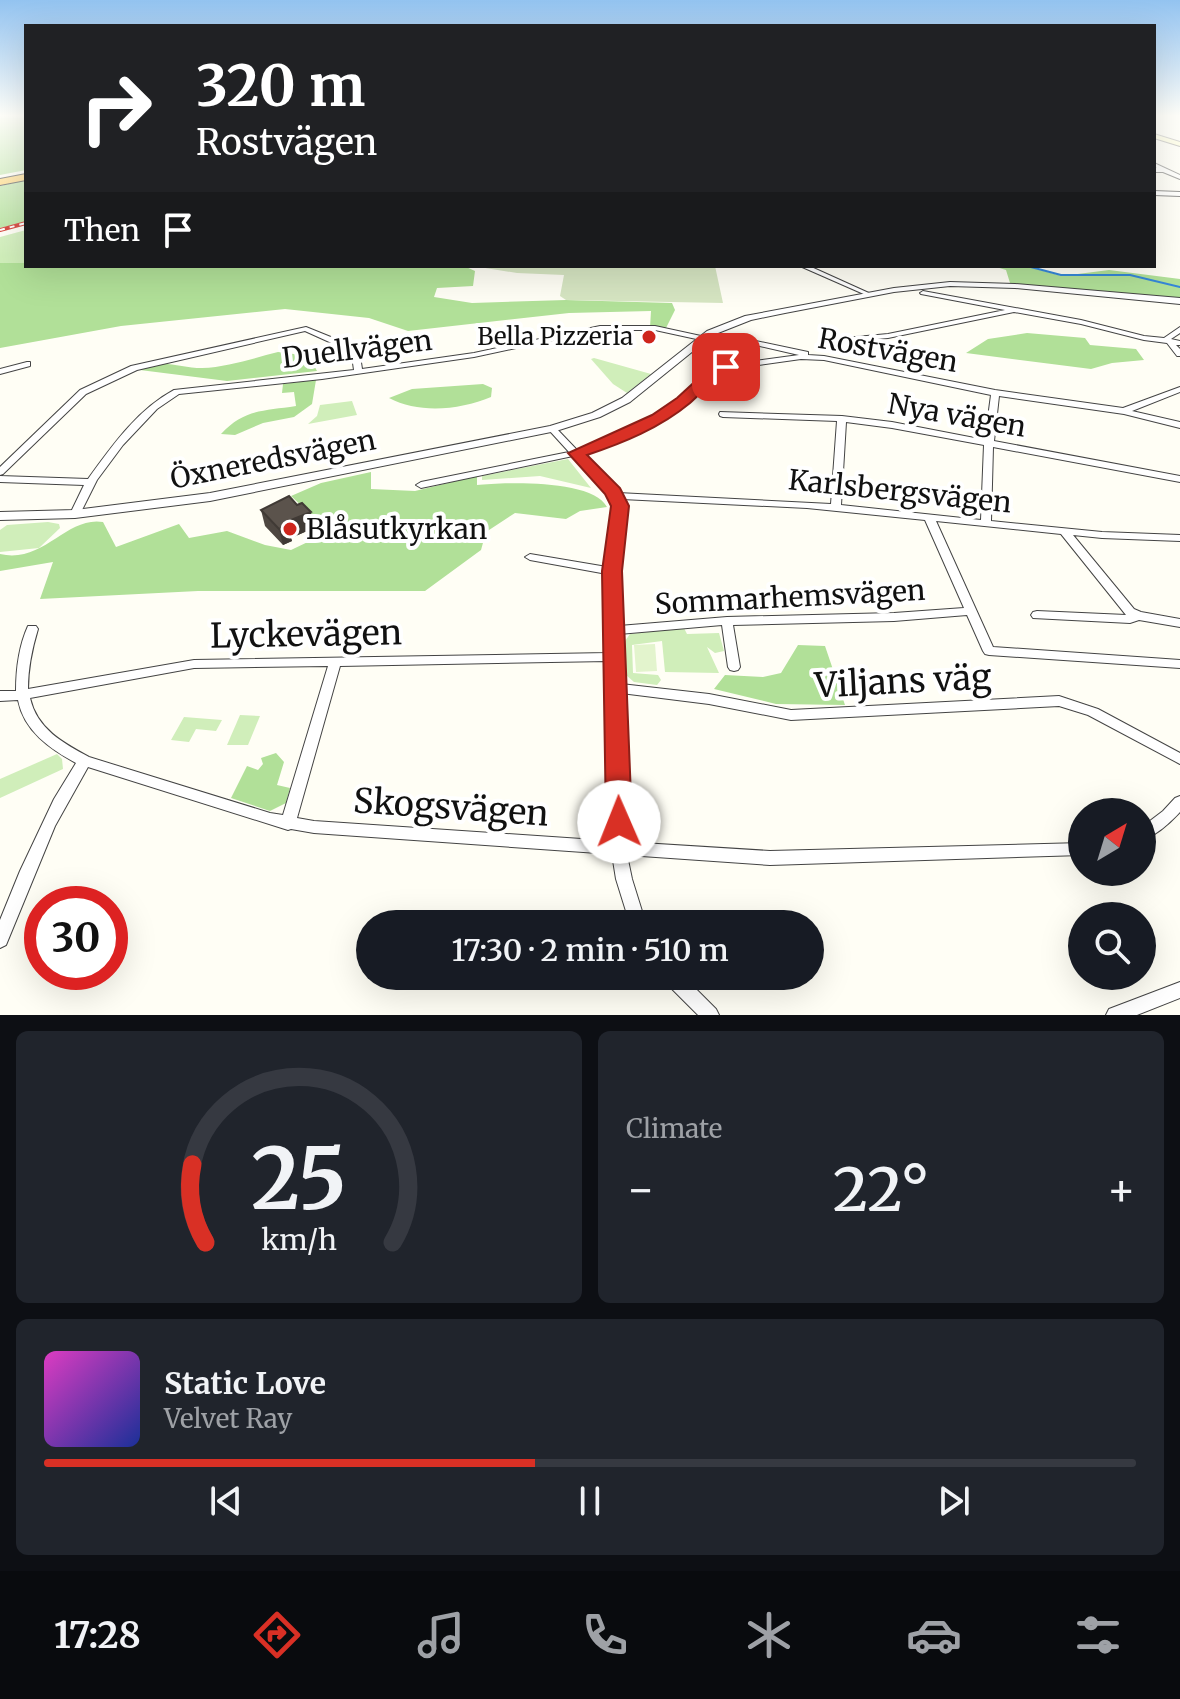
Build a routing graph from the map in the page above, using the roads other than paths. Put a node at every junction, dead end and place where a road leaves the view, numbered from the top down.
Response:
1 (1156, 168) edge
2 (24, 176) edge
3 (1180, 177) edge
4 (0, 181) edge
5 (1156, 193) edge
6 (1180, 194) edge
7 (808, 268) edge
8 (923, 293) dead end
9 (868, 294) junction
10 (1180, 301) edge
11 (1014, 309) junction
12 (1180, 329) edge
13 (701, 338) junction
14 (856, 339) dead end
15 (754, 342) dead end
16 (1167, 342) junction
17 (1180, 343) edge
18 (1180, 354) edge
19 (811, 356) junction
20 (27, 364) dead end
21 (0, 372) edge
22 (358, 372) junction
23 (1180, 389) edge
24 (995, 393) junction
25 (1124, 411) junction
26 (723, 414) dead end
27 (842, 419) junction
28 (1180, 425) edge
29 (552, 429) junction
30 (989, 442) junction
31 (576, 453) junction
32 (0, 472) edge
33 (0, 479) edge
34 (1179, 479) edge
35 (90, 482) junction
36 (421, 485) dead end
37 (616, 496) junction
38 (836, 508) junction
39 (75, 514) junction
40 (0, 516) edge
41 (929, 517) junction
42 (986, 523) junction
43 (1065, 532) junction
44 (1180, 538) edge
45 (530, 557) dead end
46 (612, 571) junction
47 (969, 611) junction
48 (1037, 615) dead end
49 (1139, 616) junction
50 (727, 621) junction
51 (1180, 623) edge
52 (32, 629) dead end
53 (614, 630) junction
54 (615, 657) junction
55 (335, 662) junction
56 (1180, 664) edge
57 (734, 667) dead end
58 (617, 688) junction
59 (21, 695) junction
60 (0, 696) edge
61 (1180, 759) edge
62 (85, 761) junction
63 (1180, 802) edge
64 (288, 824) junction
65 (1156, 824) edge
66 (619, 849) junction
67 (1068, 850) edge
68 (634, 910) edge
69 (0, 940) edge
70 (685, 990) edge
71 (1180, 990) edge
72 (710, 1015) edge
73 (1115, 1015) edge

1 - 3 street
2 - 4 highway
5 - 6 street
7 - 9 street
8 - 11 street
9 - 10 street, Öxneredsvägen
9 - 13 street, Öxneredsvägen
11 - 14 street
11 - 16 street
12 - 16 street
13 - 22 street, Duellvägen
13 - 29 street, Öxneredsvägen
15 - 19 street
16 - 17 street
16 - 18 street
19 - 24 street, Rostvägen
19 - 31 street, Rostvägen
20 - 21 street
22 - 32 street
22 - 35 street, Duellvägen
23 - 25 street
24 - 25 street, Rostvägen
24 - 30 street
25 - 28 street, Rostvägen
26 - 27 street, Nya vägen
27 - 30 street, Nya vägen
27 - 38 street
29 - 31 street
29 - 39 street, Öxneredsvägen
30 - 34 street, Nya vägen
30 - 42 street
31 - 36 street, Rostvägen
31 - 37 street
33 - 35 street
35 - 39 street, Duellvägen
37 - 38 street, Karlsbergsvägen
37 - 46 street
38 - 41 street, Karlsbergsvägen
39 - 40 street, Öxneredsvägen
41 - 42 street, Karlsbergsvägen
41 - 47 street
42 - 43 street, Karlsbergsvägen
43 - 44 street, Karlsbergsvägen
43 - 49 street
45 - 46 street
46 - 53 street
47 - 50 street, Sommarhemsvägen
47 - 56 street
48 - 49 street
49 - 51 street
50 - 53 street, Sommarhemsvägen
50 - 57 street
52 - 59 street
53 - 54 street
54 - 55 street, Lyckevägen
54 - 58 street
55 - 59 street, Lyckevägen
55 - 64 street
58 - 61 street, Viljans väg
58 - 66 street
59 - 60 street, Lyckevägen
59 - 62 street, Skogsvägen
62 - 64 street, Skogsvägen
62 - 69 street
63 - 65 street
64 - 66 street, Skogsvägen
66 - 67 street, Skogsvägen
66 - 68 street
70 - 72 street
71 - 73 street

